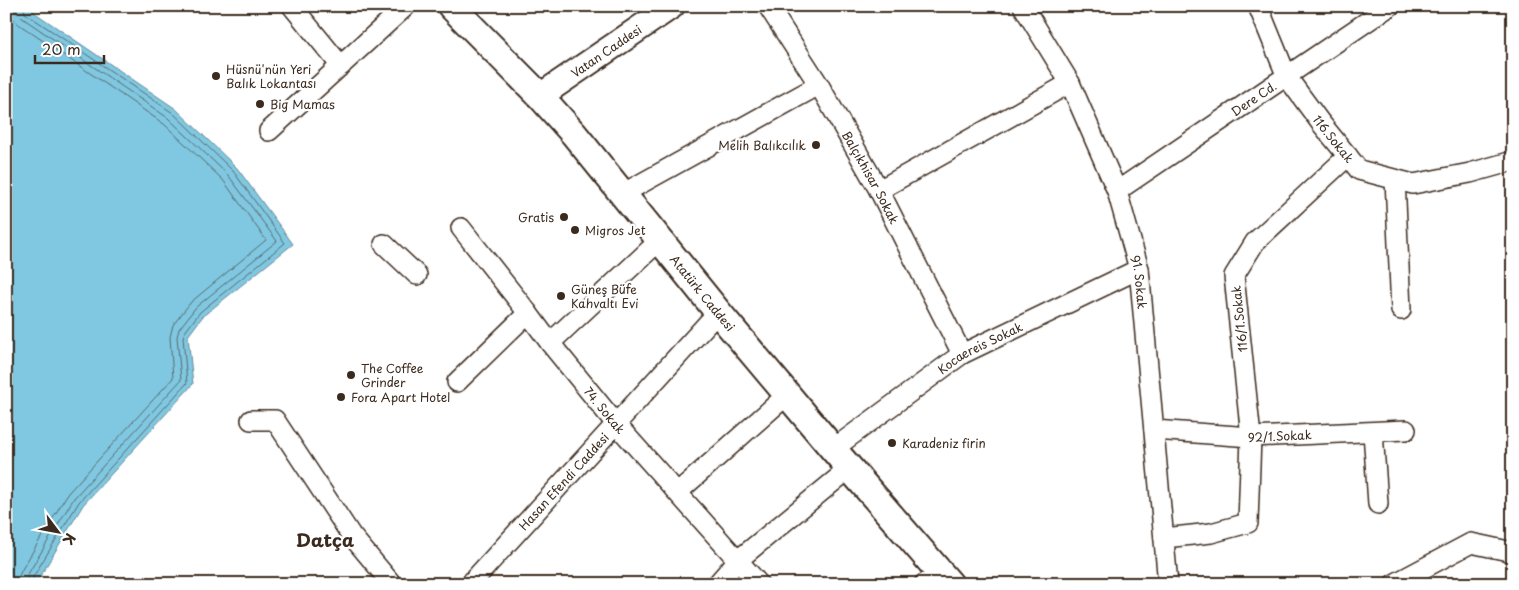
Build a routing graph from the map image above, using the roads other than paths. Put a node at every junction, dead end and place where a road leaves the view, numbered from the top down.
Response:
1 (292, 6) edge
2 (406, 6) edge
3 (451, 6) edge
4 (672, 6) edge
5 (768, 6) edge
6 (1023, 6) edge
7 (1258, 6) edge
8 (1390, 6) edge
9 (341, 66) junction
10 (1287, 76) junction
11 (1070, 83) junction
12 (819, 85) junction
13 (540, 96) junction
14 (269, 131) dead end
15 (1348, 156) junction
16 (1513, 161) edge
17 (1395, 179) junction
18 (879, 190) junction
19 (1116, 191) junction
20 (622, 194) junction
21 (461, 228) dead end
22 (660, 240) junction
23 (384, 244) dead end
24 (1139, 269) junction
25 (417, 275) dead end
26 (1400, 310) dead end
27 (718, 312) junction
28 (528, 313) junction
29 (550, 344) junction
30 (962, 354) junction
31 (457, 382) dead end
32 (787, 395) junction
33 (251, 420) dead end
34 (616, 424) junction
35 (1154, 430) junction
36 (1406, 430) dead end
37 (1373, 432) junction
38 (1250, 437) junction
39 (842, 458) junction
40 (678, 492) junction
41 (1378, 504) dead end
42 (1164, 538) junction
43 (1513, 552) edge
44 (738, 560) junction
45 (938, 580) edge
46 (392, 584) edge
47 (470, 584) edge
48 (717, 584) edge
49 (759, 584) edge
50 (1168, 584) edge
51 (1394, 584) edge

1 - 9 street
2 - 9 street
3 - 13 main road, Atatürk Caddesi
4 - 13 street, Vatan Caddesi
5 - 12 street, Balçıkhisar Sokak
6 - 11 street, 91. Sokak
7 - 10 street, 116.Sokak
8 - 10 street, Dere Cd.
9 - 14 street
10 - 15 street, 116.Sokak
10 - 19 street, Dere Cd.
11 - 18 street
11 - 19 street, 91. Sokak
12 - 18 street, Balçıkhisar Sokak
12 - 20 street
13 - 20 main road, Atatürk Caddesi
15 - 17 street, 116.Sokak
15 - 38 street, 116/1.Sokak
16 - 17 street, 116.Sokak
17 - 26 street
18 - 30 street, Balçıkhisar Sokak
19 - 24 street, 91. Sokak
20 - 22 main road, Atatürk Caddesi
21 - 28 street, 74. Sokak
22 - 27 main road, Atatürk Caddesi
22 - 29 street
23 - 25 street
24 - 30 street, Kocaereis Sokak
24 - 35 street, 91. Sokak
27 - 32 main road, Atatürk Caddesi
27 - 34 street, Hasan Efendi Caddesi
28 - 29 street, 74. Sokak
28 - 31 street
29 - 34 street, 74. Sokak
30 - 39 street, Kocaereis Sokak
32 - 39 main road, Atatürk Caddesi
32 - 40 street
33 - 46 street
34 - 40 street, 74. Sokak
34 - 47 street, Hasan Efendi Caddesi
35 - 38 street, 92/1.Sokak
35 - 42 street, 91. Sokak
36 - 37 street, 92/1.Sokak
37 - 38 street, 92/1.Sokak
37 - 41 street
38 - 42 street, 116/1.Sokak
39 - 44 street, Kocaereis Sokak
39 - 45 main road, Atatürk Caddesi
40 - 44 street, 74. Sokak
42 - 50 street, 91. Sokak
43 - 51 street
44 - 48 street, Kocaereis Sokak
44 - 49 street, 74. Sokak

